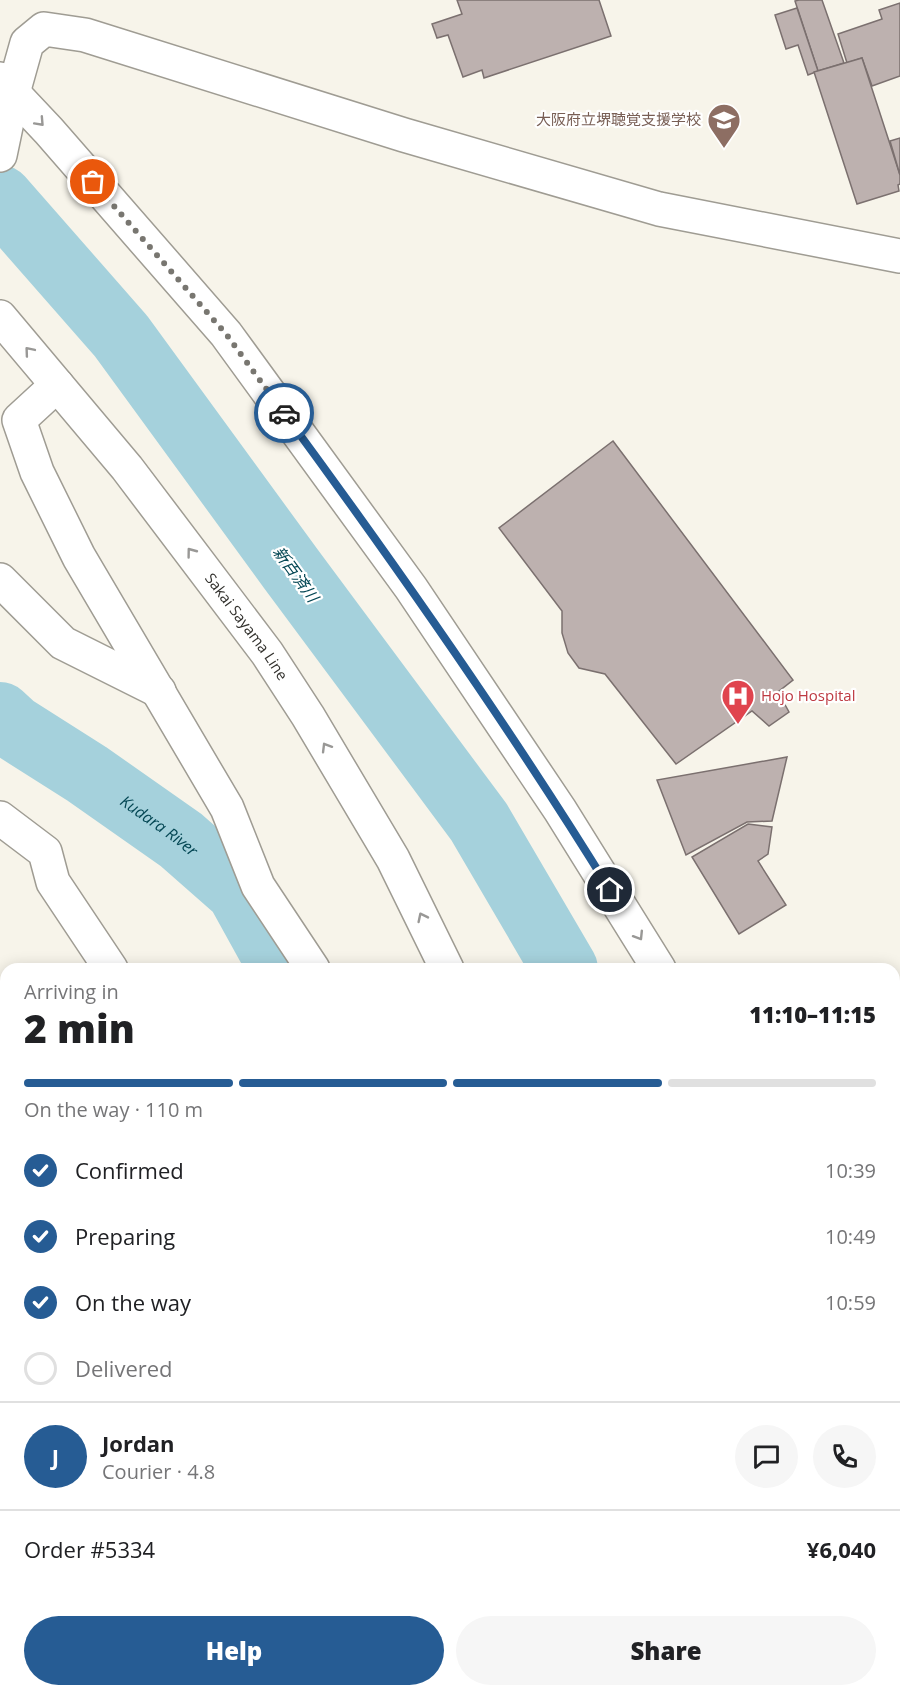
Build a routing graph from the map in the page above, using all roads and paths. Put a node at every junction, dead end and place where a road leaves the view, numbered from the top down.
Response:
1 (6, 86) edge
2 (1, 150) edge
3 (900, 256) edge
4 (0, 317) edge
5 (57, 385) junction
6 (0, 580) edge
7 (159, 691) junction
8 (0, 818) edge
9 (107, 963) edge
10 (309, 963) edge
11 (444, 963) edge
12 (655, 963) edge

1 - 2 main road
1 - 3 main road
1 -> 12 main road
5 -> 4 main road, Sakai Sayama Line
5 - 7 main road
11 -> 5 main road, Sakai Sayama Line
6 - 7 main road
7 - 10 main road
8 - 9 main road

